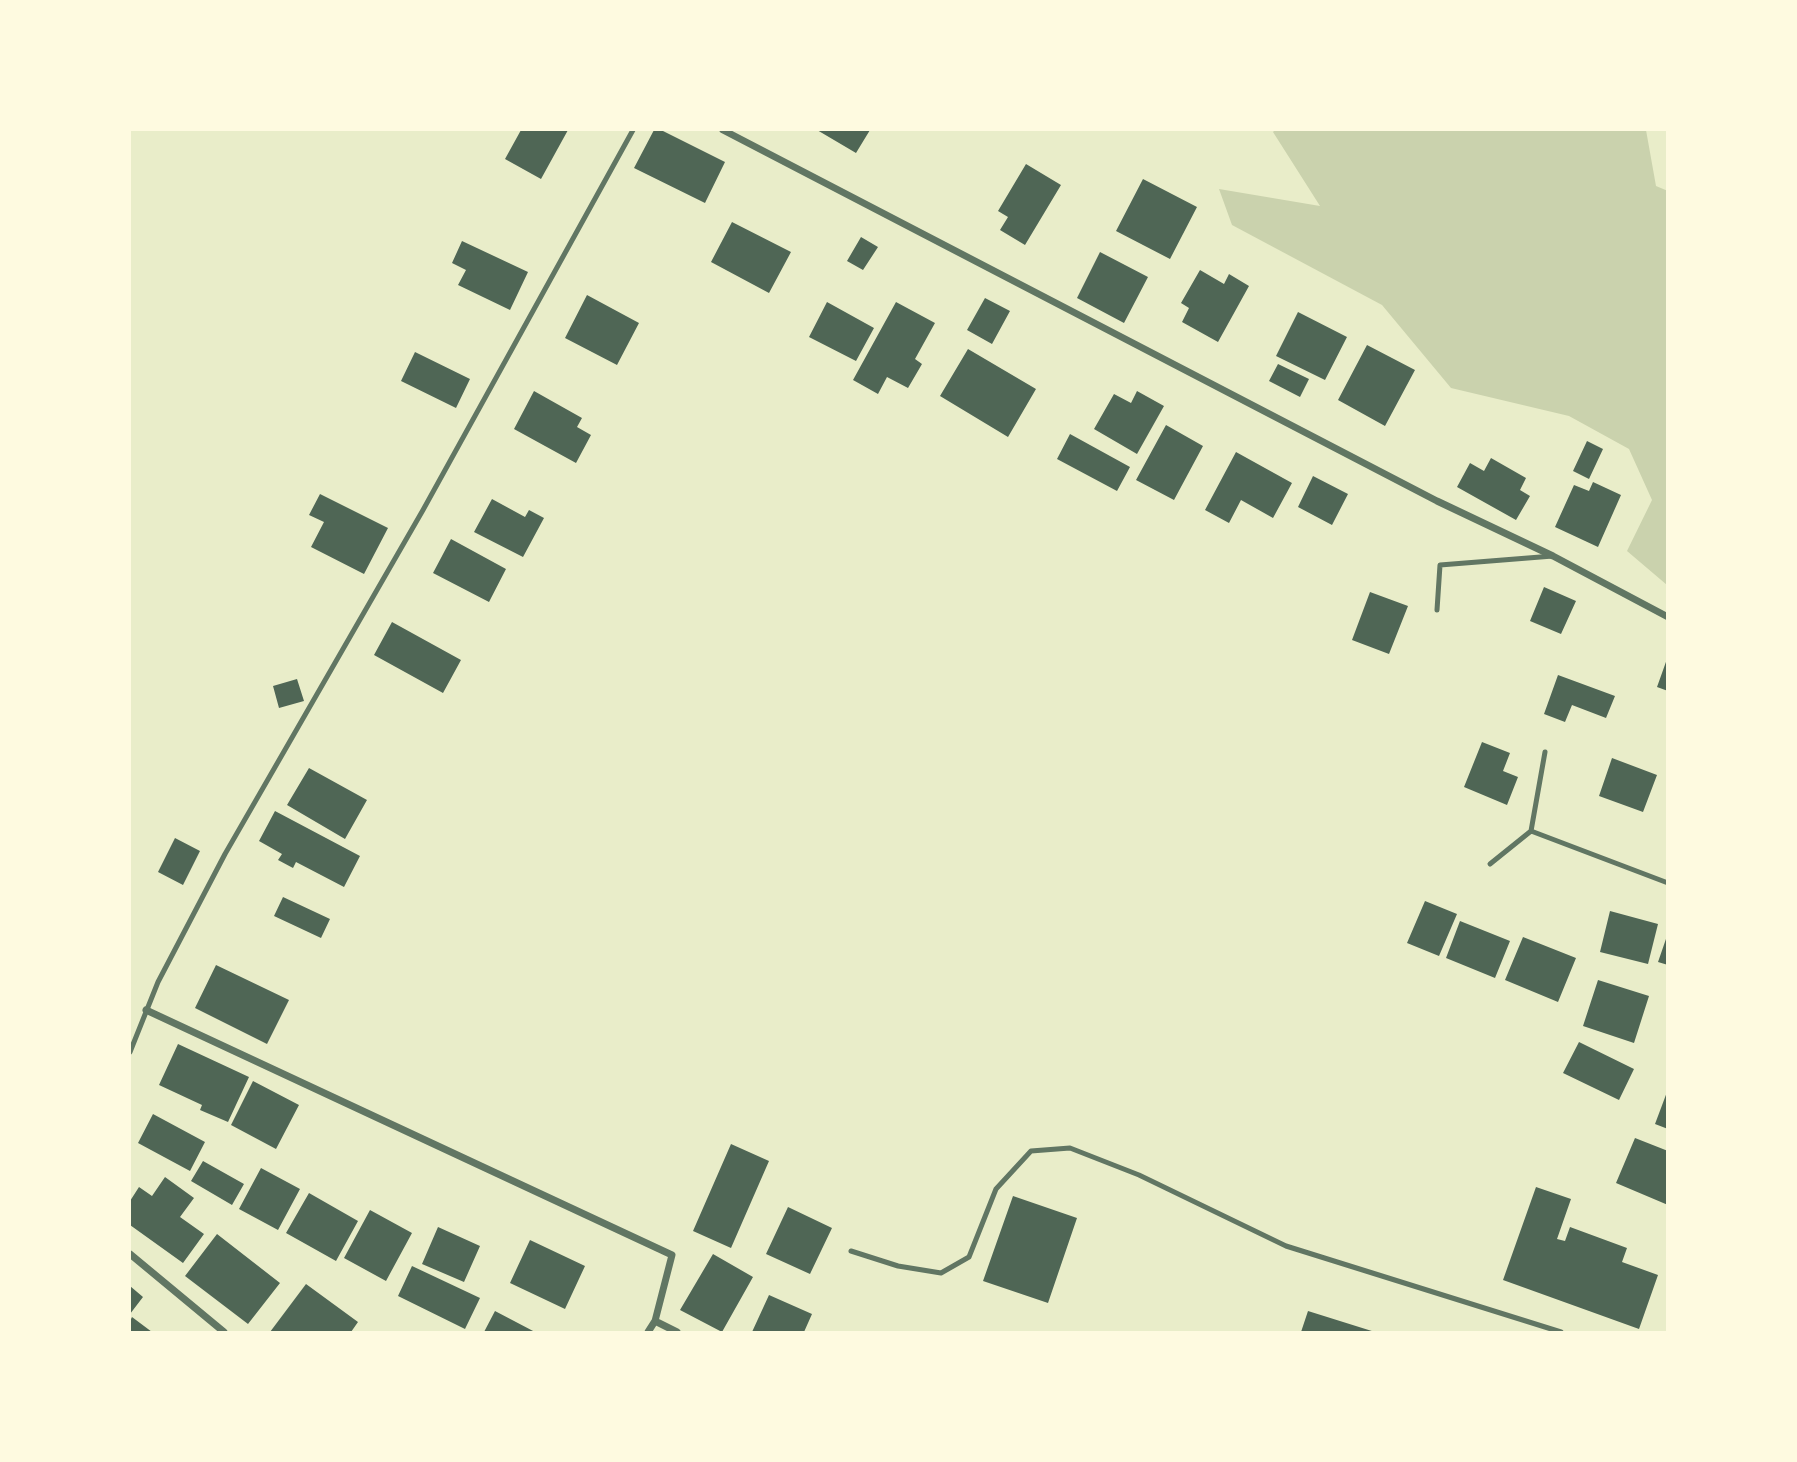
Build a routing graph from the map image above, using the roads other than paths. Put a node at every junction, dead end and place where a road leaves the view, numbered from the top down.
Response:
1 (633, 130) edge
2 (723, 130) edge
3 (1553, 556) junction
4 (1437, 610) dead end
5 (1668, 617) edge
6 (1545, 752) dead end
7 (1531, 831) junction
8 (1490, 864) dead end
9 (1668, 883) edge
10 (146, 1010) junction
11 (130, 1052) edge
12 (851, 1251) dead end
13 (130, 1254) edge
14 (656, 1321) junction
15 (224, 1332) edge
16 (648, 1332) edge
17 (677, 1332) edge
18 (1561, 1332) edge

1 - 10 lane
2 - 3 street
3 - 4 lane
3 - 5 street
6 - 7 lane
7 - 8 lane
7 - 9 lane
10 - 11 lane
10 - 14 street
12 - 18 lane
13 - 15 street
14 - 16 street
14 - 17 street

